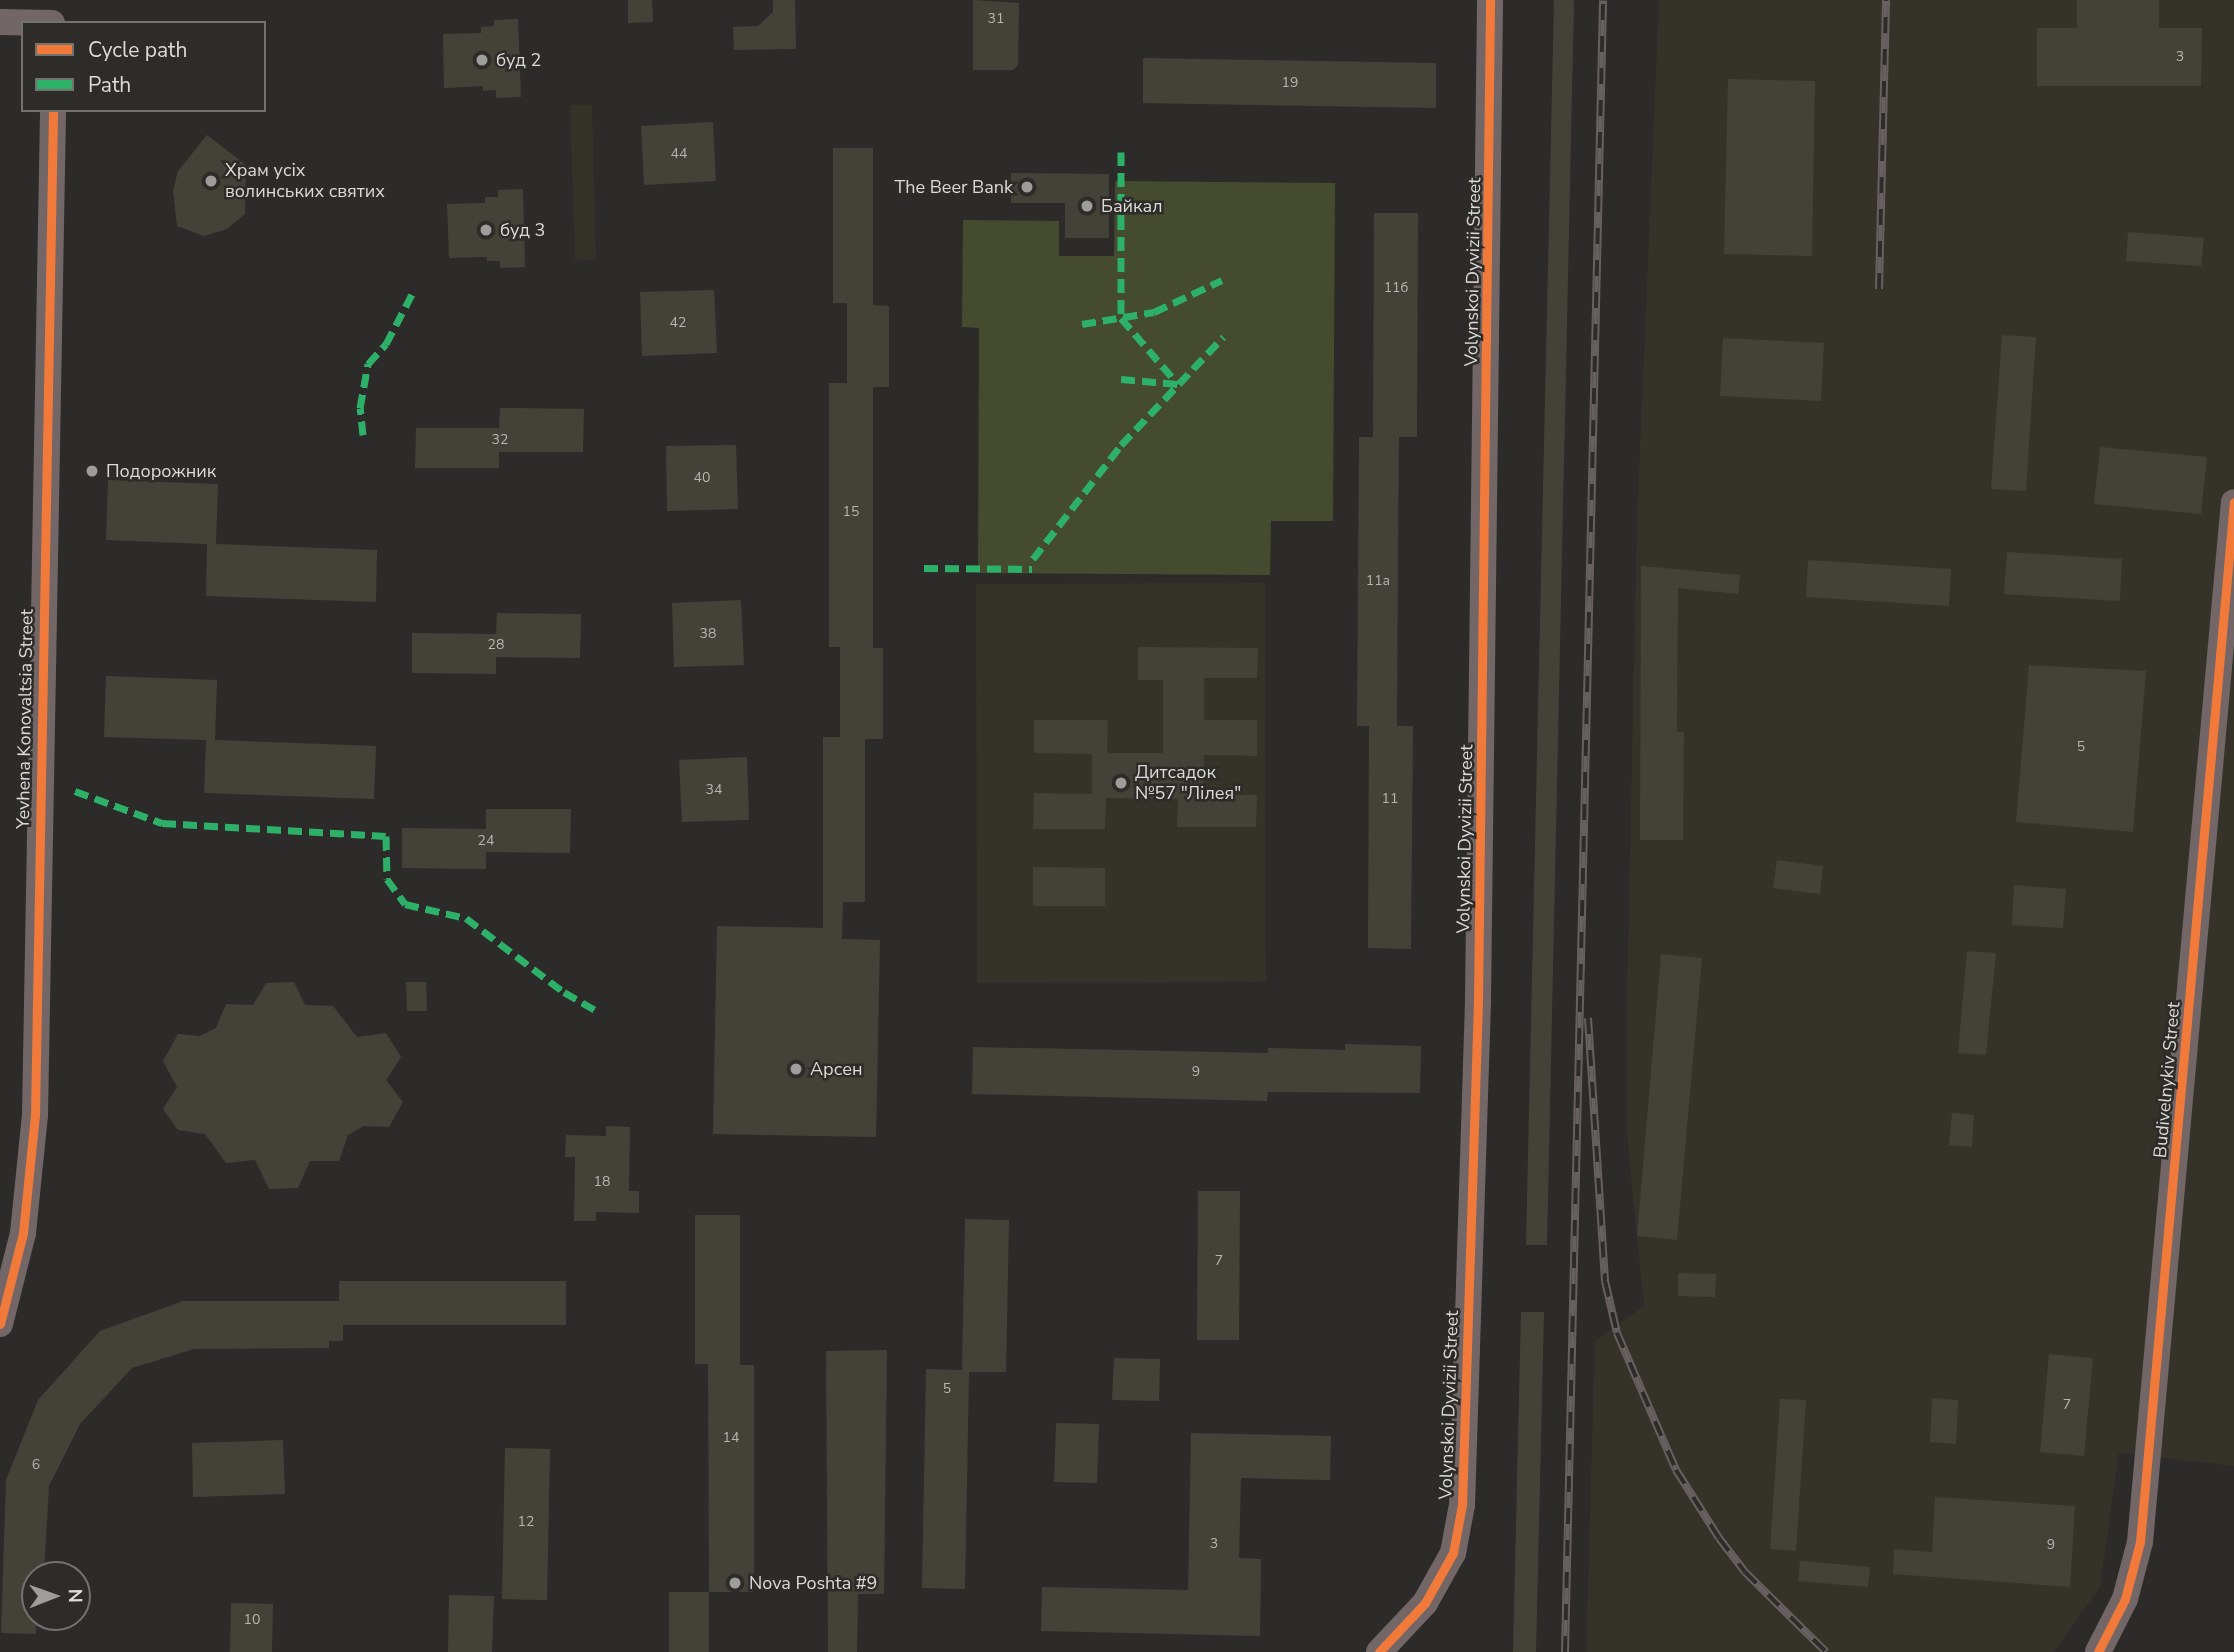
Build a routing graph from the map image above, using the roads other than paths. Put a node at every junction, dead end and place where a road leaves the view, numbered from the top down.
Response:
1 (55, 0) edge
2 (1490, 0) edge
3 (52, 21) edge
4 (0, 22) edge
5 (21, 22) edge
6 (53, 112) edge
7 (2234, 502) edge
8 (0, 1324) edge
9 (1379, 1652) edge
10 (2098, 1652) edge

1 - 3 street
2 - 9 street, Volynskoi Dyvizii Street
4 - 5 street
6 - 8 street, Yevhena Konovaltsia Street
7 - 10 street, Budivelnykiv Street

